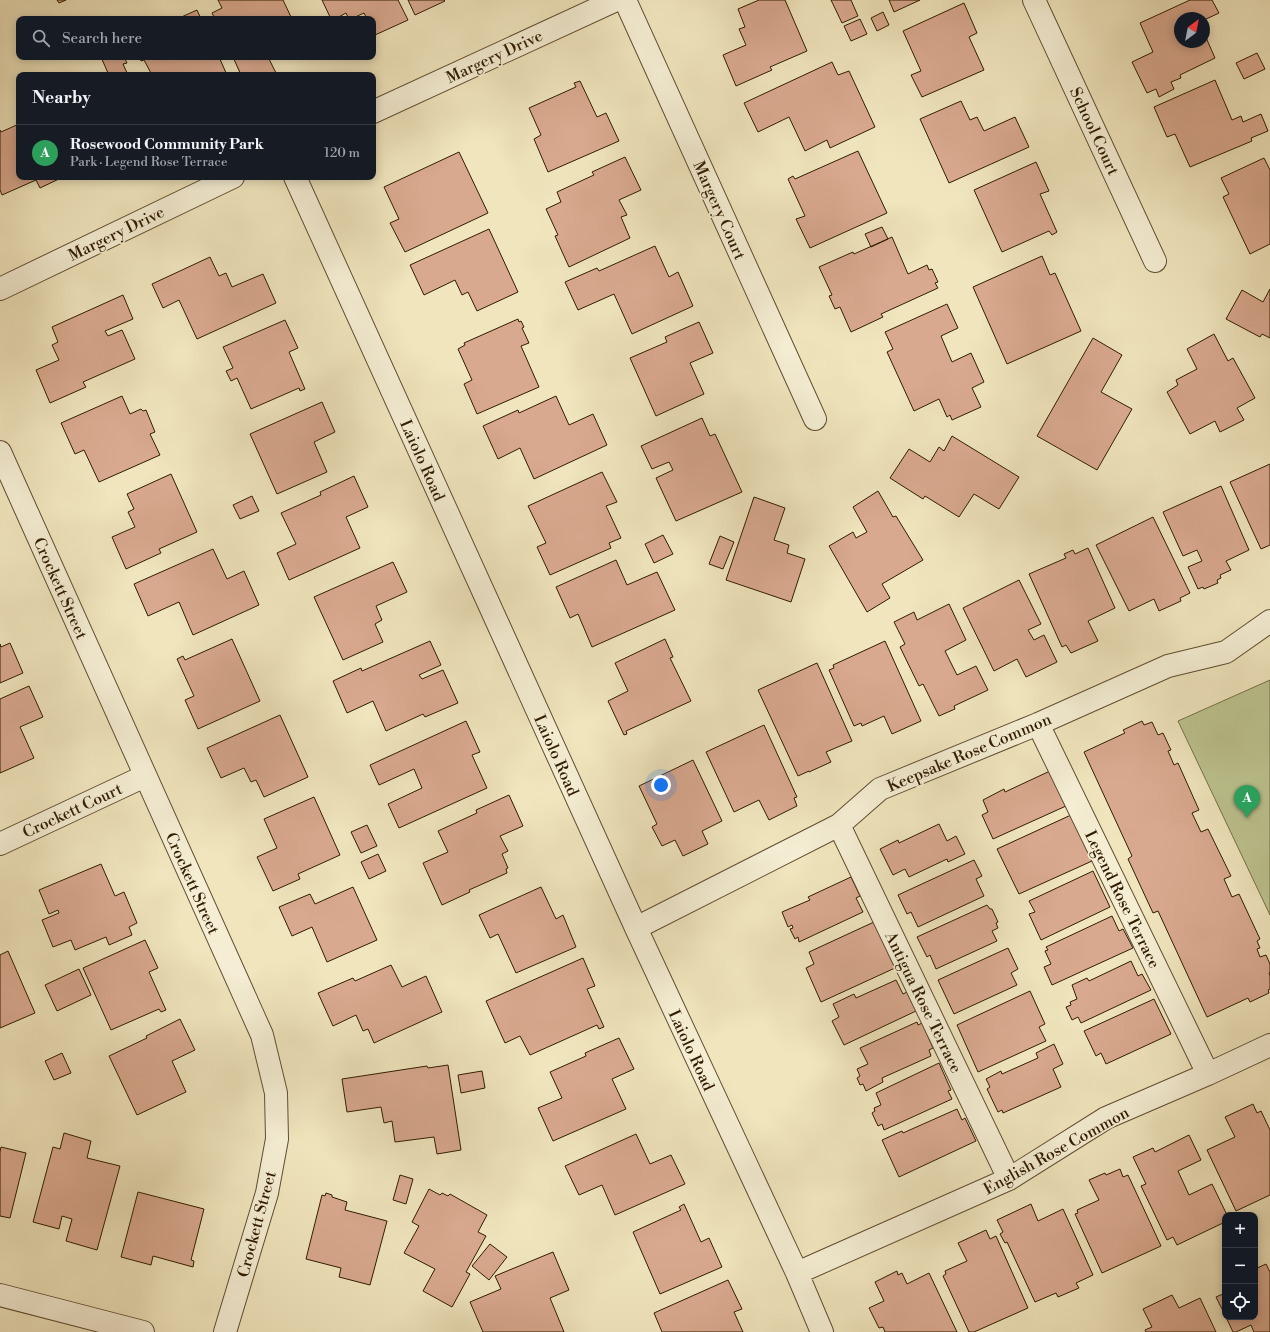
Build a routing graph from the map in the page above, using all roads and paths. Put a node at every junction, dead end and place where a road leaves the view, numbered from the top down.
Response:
1 (616, 0) edge
2 (625, 0) edge
3 (1034, 0) edge
4 (376, 111) edge
5 (227, 180) edge
6 (296, 180) edge
7 (1155, 261) dead end
8 (0, 289) edge
9 (815, 419) dead end
10 (0, 452) edge
11 (1270, 621) edge
12 (1038, 724) junction
13 (145, 776) junction
14 (838, 825) junction
15 (0, 844) edge
16 (636, 928) junction
17 (1270, 1045) edge
18 (1208, 1074) junction
19 (1009, 1179) junction
20 (797, 1273) junction
21 (0, 1296) edge
22 (143, 1332) edge
23 (225, 1332) edge
24 (822, 1332) edge

1 - 4 street, Margery Drive
2 - 9 street, Margery Court
3 - 7 street, School Court
5 - 8 street, Margery Drive
6 - 16 street, Laiolo Road
10 - 13 street, Crockett Street
11 - 12 street, Keepsake Rose Common
12 - 14 street, Keepsake Rose Common
12 - 18 street, Legend Rose Terrace
13 - 15 street, Crockett Court
13 - 23 street, Crockett Street
14 - 16 street, Keepsake Rose Common
14 - 19 street, Antigua Rose Terrace
16 - 20 street, Laiolo Road
17 - 18 street, English Rose Common
18 - 19 street, English Rose Common
19 - 20 street, English Rose Common
20 - 24 street, Laiolo Road
21 - 22 street

